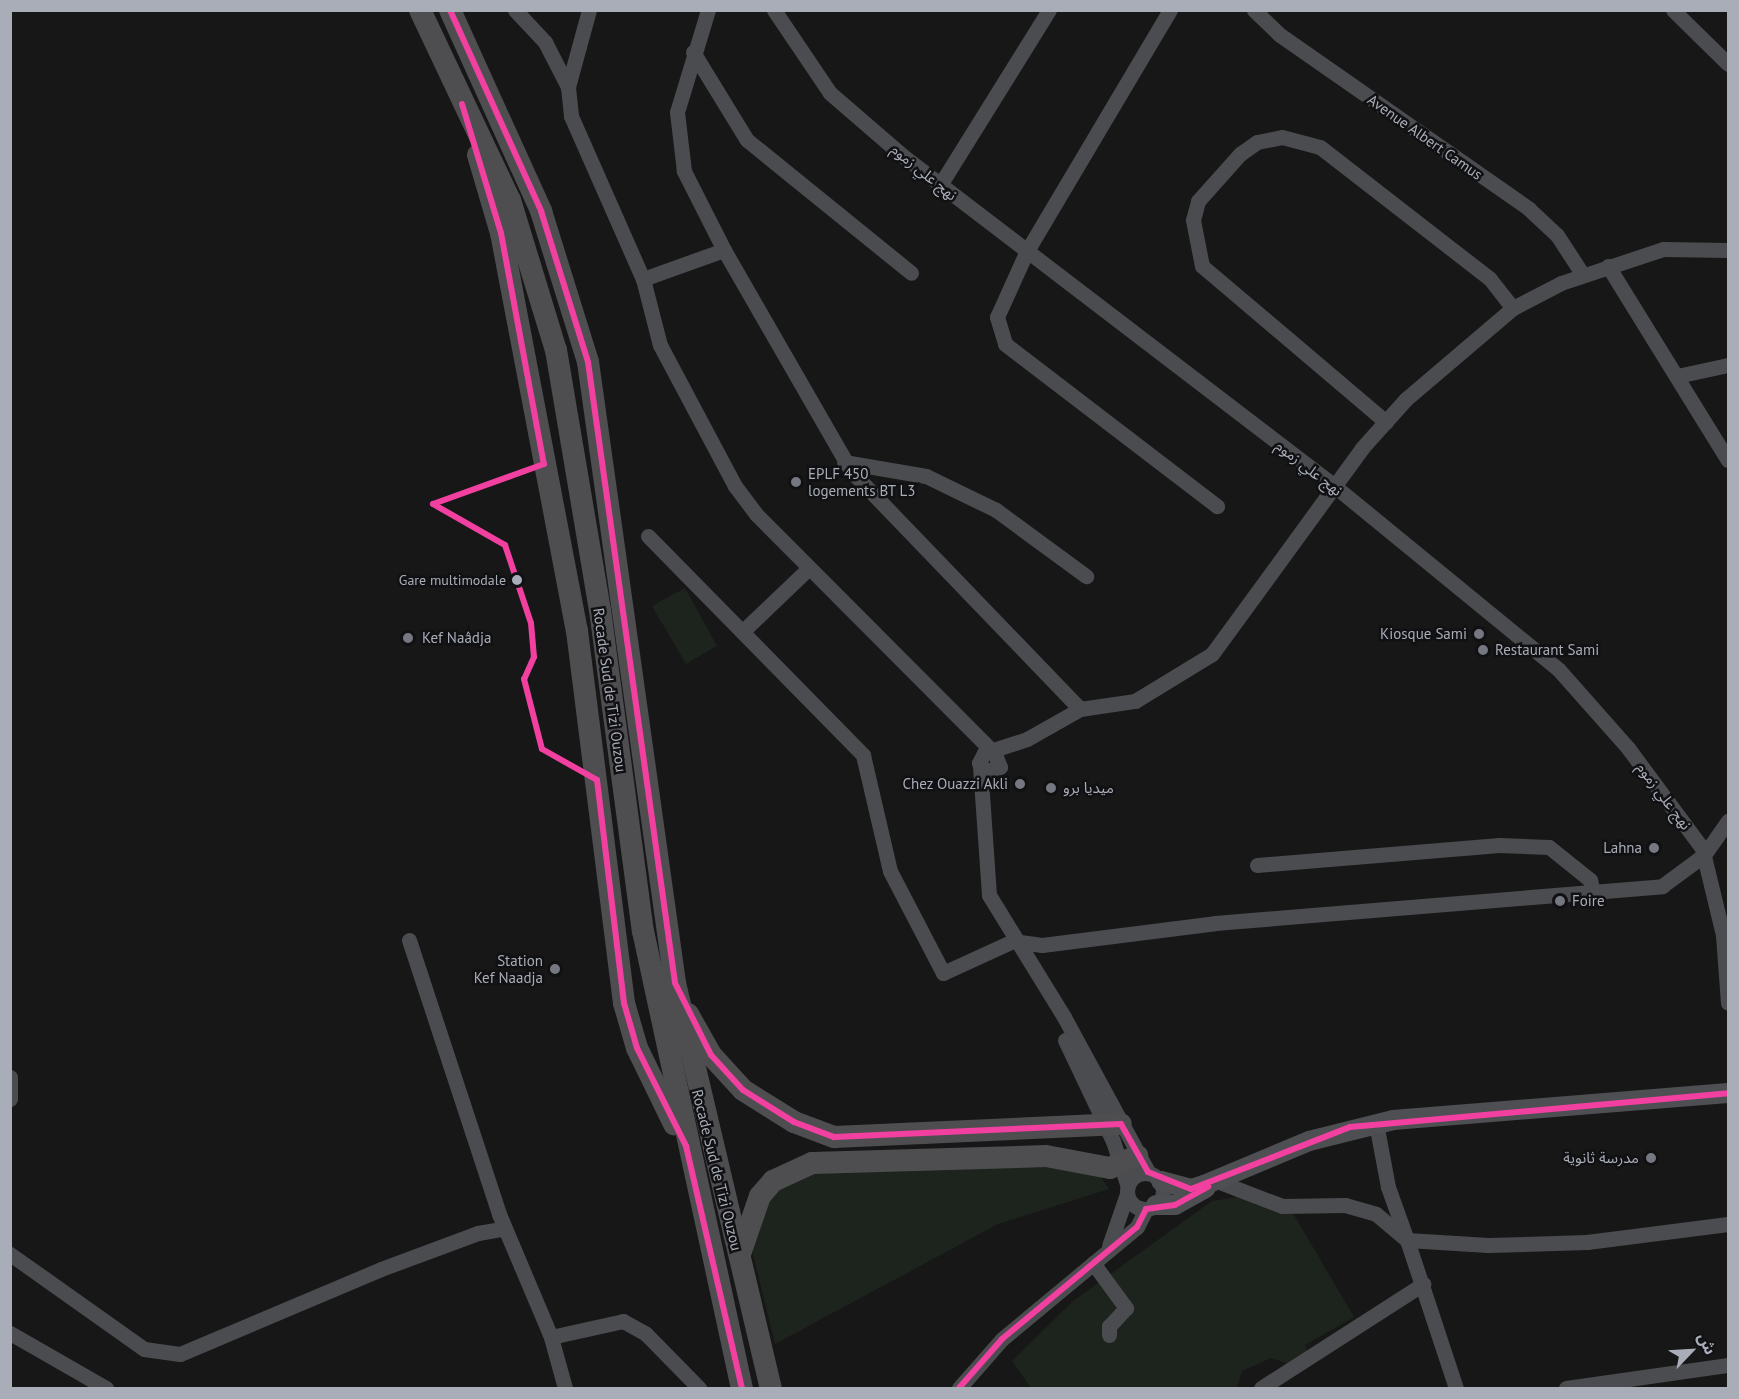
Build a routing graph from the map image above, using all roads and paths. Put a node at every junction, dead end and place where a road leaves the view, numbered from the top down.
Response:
1 (420, 10) edge
2 (450, 10) edge
3 (516, 10) edge
4 (589, 10) edge
5 (708, 10) edge
6 (774, 10) edge
7 (1049, 10) edge
8 (1254, 10) edge
9 (1673, 10) edge
10 (1163, 13) edge
11 (693, 52) junction
12 (1728, 64) edge
13 (450, 68) junction
14 (568, 87) junction
15 (939, 185) junction
16 (724, 250) junction
17 (1728, 250) edge
18 (1026, 253) junction
19 (1608, 266) junction
20 (911, 273) dead end
21 (1583, 275) junction
22 (643, 279) junction
23 (1513, 308) junction
24 (1728, 365) edge
25 (1677, 376) junction
26 (1386, 422) junction
27 (1728, 460) edge
28 (844, 462) junction
29 (1332, 484) junction
30 (1217, 506) dead end
31 (648, 536) dead end
32 (808, 568) junction
33 (1086, 576) dead end
34 (743, 631) junction
35 (1080, 709) junction
36 (991, 760) junction
37 (1728, 821) edge
38 (1704, 855) junction
39 (1257, 866) dead end
40 (1592, 888) junction
41 (408, 940) dead end
42 (1013, 940) junction
43 (675, 983) junction
44 (1728, 1003) edge
45 (10, 1077) edge
46 (1728, 1093) edge
47 (10, 1099) edge
48 (1376, 1123) junction
49 (1114, 1125) junction
50 (686, 1146) junction
51 (1137, 1175) junction
52 (1217, 1181) junction
53 (1151, 1207) junction
54 (1728, 1224) edge
55 (505, 1228) junction
56 (1407, 1240) junction
57 (10, 1254) edge
58 (739, 1258) junction
59 (1099, 1258) junction
60 (1423, 1284) junction
61 (10, 1333) edge
62 (1109, 1335) dead end
63 (551, 1337) junction
64 (1728, 1365) edge
65 (106, 1389) edge
66 (565, 1389) edge
67 (699, 1389) edge
68 (742, 1389) edge
69 (771, 1389) edge
70 (959, 1389) edge
71 (1261, 1389) edge
72 (1456, 1389) edge
73 (1566, 1389) edge

1 - 13 highway, Rocade Sud de Tizi Ouzou
2 - 43 highway, Rocade Sud de Tizi Ouzou
3 - 14 street
4 - 14 street
5 - 11 street
6 - 15 street, نهج علي زموم
7 - 15 street
8 - 21 street, Avenue Albert Camus
9 - 12 street
10 - 18 street
11 - 16 street
11 - 20 street
13 - 50 highway, Rocade Sud de Tizi Ouzou
13 - 50 highway
14 - 22 street
15 - 18 street, نهج علي زموم
16 - 22 street
16 - 28 street
17 - 19 street
18 - 29 street, نهج علي زموم
18 - 30 street
19 - 21 street
19 - 25 street
21 - 23 street
22 - 32 street
23 - 26 street
23 - 26 street
24 - 25 street
25 - 27 street
26 - 29 street
28 - 33 street
28 - 35 street
29 - 35 street
29 - 38 street, نهج علي زموم
31 - 34 street
32 - 34 street
32 - 36 street
34 - 42 street
35 - 36 street
36 - 42 street
37 - 38 street
38 - 40 street
38 - 44 street, نهج علي زموم
39 - 40 street
40 - 42 street
41 - 55 street
42 - 49 street
43 - 49 highway
43 - 58 highway, Rocade Sud de Tizi Ouzou
45 - 47 street
46 - 48 main road
48 - 52 main road
48 - 56 street
49 - 51 street
50 - 68 highway, Rocade Sud de Tizi Ouzou
51 - 52 main road
51 - 53 street
51 - 53 street
51 - 58 highway
51 - 59 street
52 - 53 main road
52 - 56 street
53 - 59 street
54 - 56 street
55 - 57 street
55 - 63 street
56 - 60 street
58 - 69 highway, Rocade Sud de Tizi Ouzou
59 - 62 street
59 - 70 street
60 - 71 street
60 - 72 street
61 - 65 street
63 - 66 street
63 - 67 street
64 - 73 street

